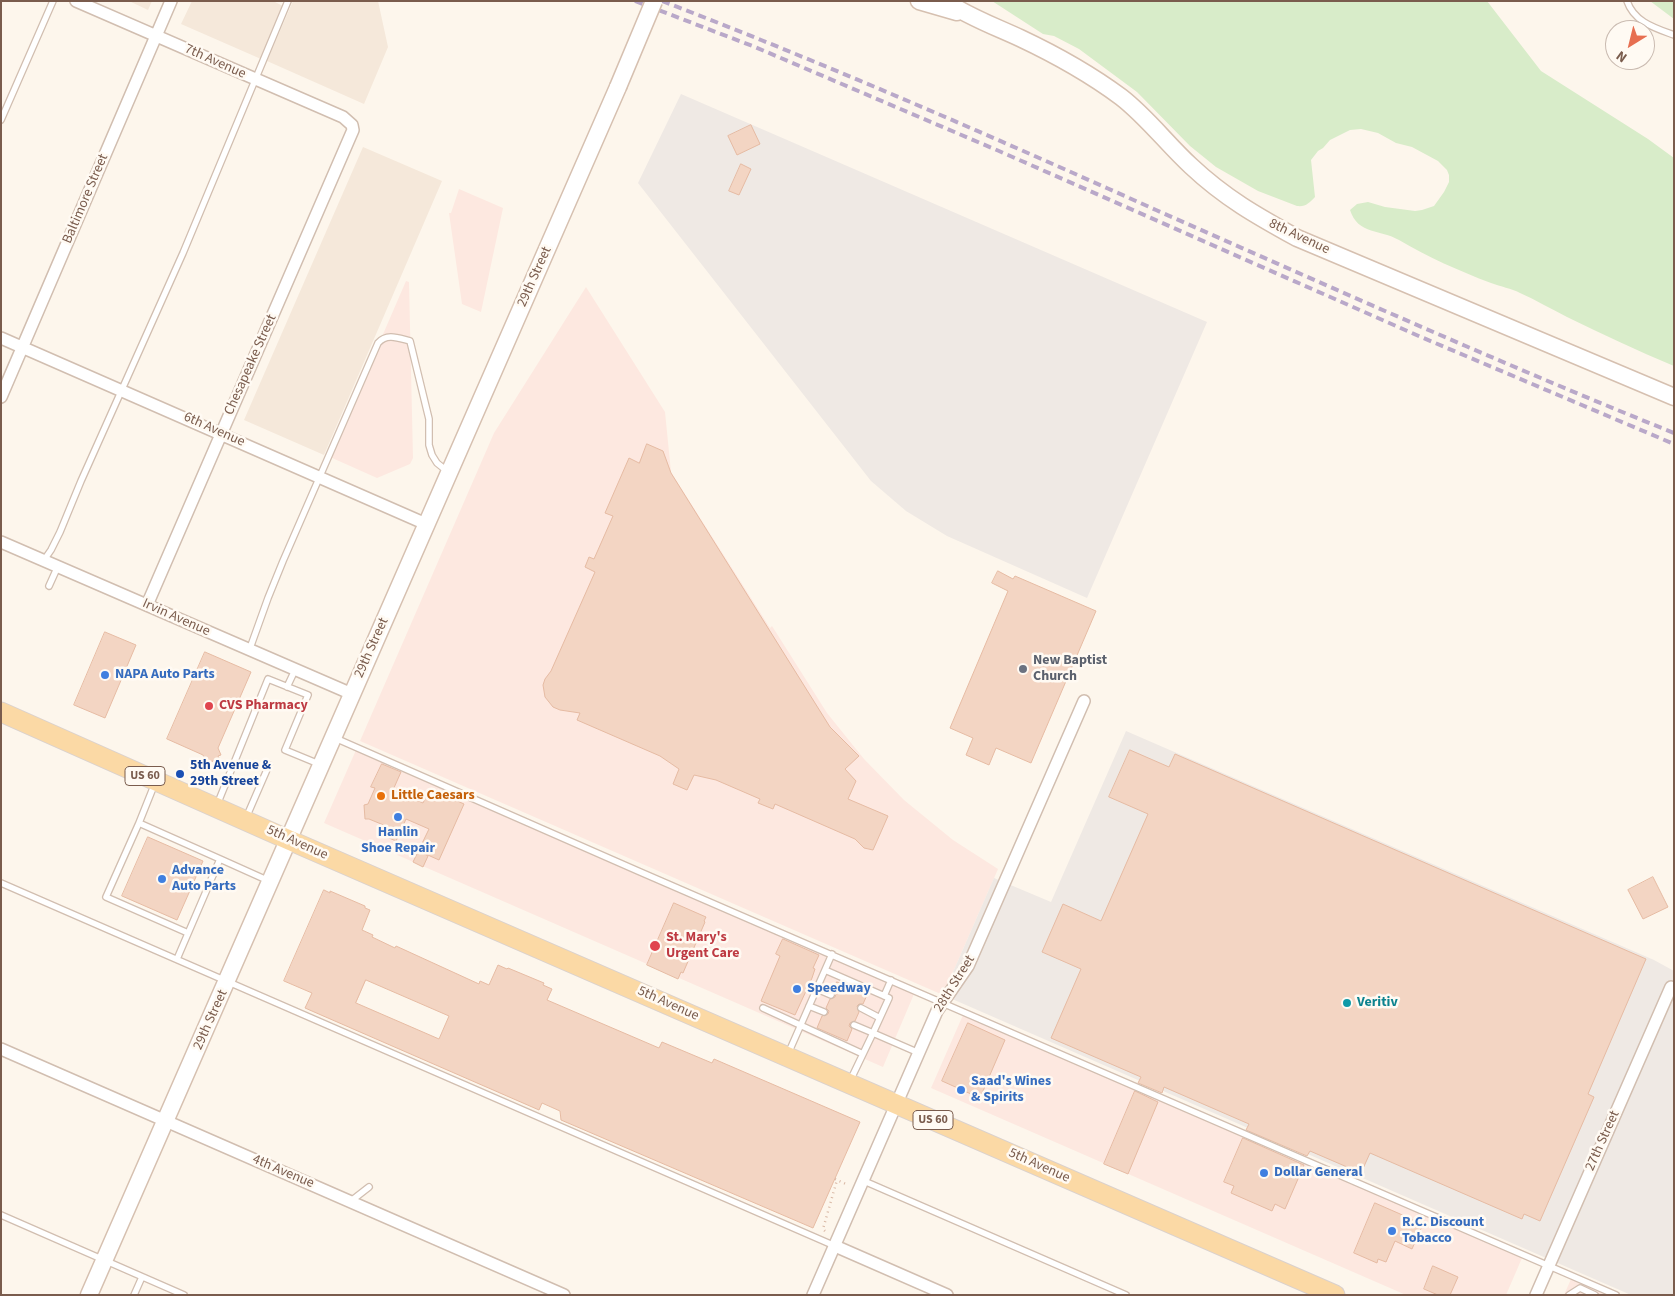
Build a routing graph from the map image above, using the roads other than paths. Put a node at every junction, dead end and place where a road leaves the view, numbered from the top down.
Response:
1 (54, 1) edge
2 (76, 1) edge
3 (172, 1) edge
4 (288, 1) edge
5 (654, 1) edge
6 (919, 1) edge
7 (945, 1) edge
8 (1627, 1) edge
9 (964, 13) junction
10 (1674, 35) edge
11 (156, 36) junction
12 (255, 80) junction
13 (1, 120) edge
14 (352, 125) joint
15 (1, 338) edge
16 (22, 347) junction
17 (122, 390) junction
18 (1, 397) edge
19 (1674, 397) edge
20 (222, 434) junction
21 (449, 472) junction
22 (319, 476) junction
23 (426, 524) junction
24 (1, 542) edge
25 (44, 560) junction
26 (58, 566) junction
27 (49, 586) dead end
28 (147, 605) junction
29 (249, 651) junction
30 (295, 670) junction
31 (287, 687) junction
32 (352, 694) junction
33 (1084, 701) dead end
34 (1, 712) edge
35 (333, 737) junction
36 (269, 765) dead end
37 (321, 765) junction
38 (156, 781) junction
39 (216, 807) junction
40 (246, 820) junction
41 (139, 823) junction
42 (289, 840) junction
43 (220, 859) junction
44 (271, 881) junction
45 (1, 883) edge
46 (188, 933) junction
47 (832, 954) junction
48 (177, 959) junction
49 (825, 970) junction
50 (891, 980) junction
51 (228, 981) junction
52 (1671, 987) dead end
53 (817, 989) junction
54 (831, 995) dead end
55 (884, 996) junction
56 (943, 1002) junction
57 (809, 1006) junction
58 (763, 1008) dead end
59 (860, 1008) dead end
60 (824, 1012) dead end
61 (880, 1018) junction
62 (800, 1025) junction
63 (854, 1025) dead end
64 (872, 1033) junction
65 (1, 1049) edge
66 (919, 1053) junction
67 (863, 1054) junction
68 (787, 1056) junction
69 (849, 1084) junction
70 (897, 1104) junction
71 (166, 1121) junction
72 (864, 1181) junction
73 (369, 1187) dead end
74 (351, 1201) junction
75 (1, 1215) edge
76 (835, 1246) junction
77 (105, 1260) junction
78 (1548, 1266) junction
79 (142, 1276) junction
80 (90, 1295) edge
81 (135, 1295) edge
82 (184, 1295) edge
83 (564, 1295) edge
84 (813, 1295) edge
85 (947, 1295) edge
86 (1126, 1295) edge
87 (1336, 1295) edge
88 (1536, 1295) edge
89 (1569, 1295) edge
90 (1595, 1295) edge
91 (1616, 1295) edge

1 - 13 lane
2 - 11 street, 7th Avenue
3 - 11 street, Baltimore Street
4 - 12 lane
5 - 21 main road, 29th Street, bridge
6 - 9 main road, 8th Avenue
7 - 9 main road, 8th Avenue
8 - 10 lane
9 - 19 main road, 8th Avenue
11 - 12 street, 7th Avenue
11 - 16 street, Baltimore Street
12 - 14 street, 7th Avenue
12 - 17 lane
14 - 20 street, Chesapeake Street
15 - 16 street, 6th Avenue
16 - 17 street, 6th Avenue
16 - 18 street, Baltimore Street
17 - 20 street, 6th Avenue
17 - 25 lane
20 - 22 street, 6th Avenue
20 - 28 street, Chesapeake Street
21 - 22 lane
21 - 23 main road, 29th Street
22 - 23 street, 6th Avenue
22 - 29 lane
23 - 32 main road, 29th Street
24 - 25 street, Irvin Avenue
25 - 26 street, Irvin Avenue
26 - 27 lane
26 - 28 street, Irvin Avenue
28 - 29 street, Irvin Avenue
29 - 30 street, Irvin Avenue
30 - 31 lane
30 - 32 street, Irvin Avenue
31 - 37 lane
31 - 39 lane
32 - 35 main road, 29th Street
33 - 56 street, 28th Street
34 - 38 main road, 5th Avenue / US 60
35 - 37 main road, 29th Street
35 - 47 lane
36 - 40 lane
37 - 42 main road, 29th Street
38 - 39 main road, 5th Avenue / US 60
38 - 41 lane
39 - 40 main road, 5th Avenue / US 60
40 - 42 main road, 5th Avenue / US 60
41 - 43 lane
41 - 46 lane
42 - 44 main road, 29th Street
42 - 68 main road, 5th Avenue / US 60
43 - 44 lane
43 - 46 lane
44 - 51 main road, 29th Street
45 - 48 lane
46 - 48 lane
47 - 49 lane
47 - 50 lane
48 - 51 lane
49 - 53 lane
49 - 55 lane
50 - 55 lane
50 - 56 lane
51 - 71 main road, 29th Street
51 - 76 lane
52 - 78 street, 27th Street
53 - 54 lane
53 - 57 lane
55 - 61 lane
56 - 66 street, 28th Street
56 - 78 lane
57 - 60 lane
57 - 62 lane
58 - 62 lane
59 - 61 lane
61 - 64 lane
62 - 67 lane
62 - 68 lane
63 - 64 lane
64 - 66 lane
64 - 67 lane
65 - 71 street, 4th Avenue
66 - 70 street, 28th Street
67 - 69 lane
68 - 69 main road, 5th Avenue / US 60
69 - 70 main road, 5th Avenue / US 60
70 - 72 street, 28th Street
70 - 87 main road, 5th Avenue / US 60
71 - 74 street, 4th Avenue
71 - 77 main road, 29th Street
72 - 76 street, 28th Street
72 - 86 lane
73 - 74 lane
74 - 83 street, 4th Avenue
75 - 77 lane
76 - 84 street, 28th Street
76 - 85 street
77 - 79 lane
77 - 80 main road, 29th Street
78 - 88 street, 27th Street
78 - 91 lane
79 - 81 lane
79 - 82 lane
89 - 90 lane

